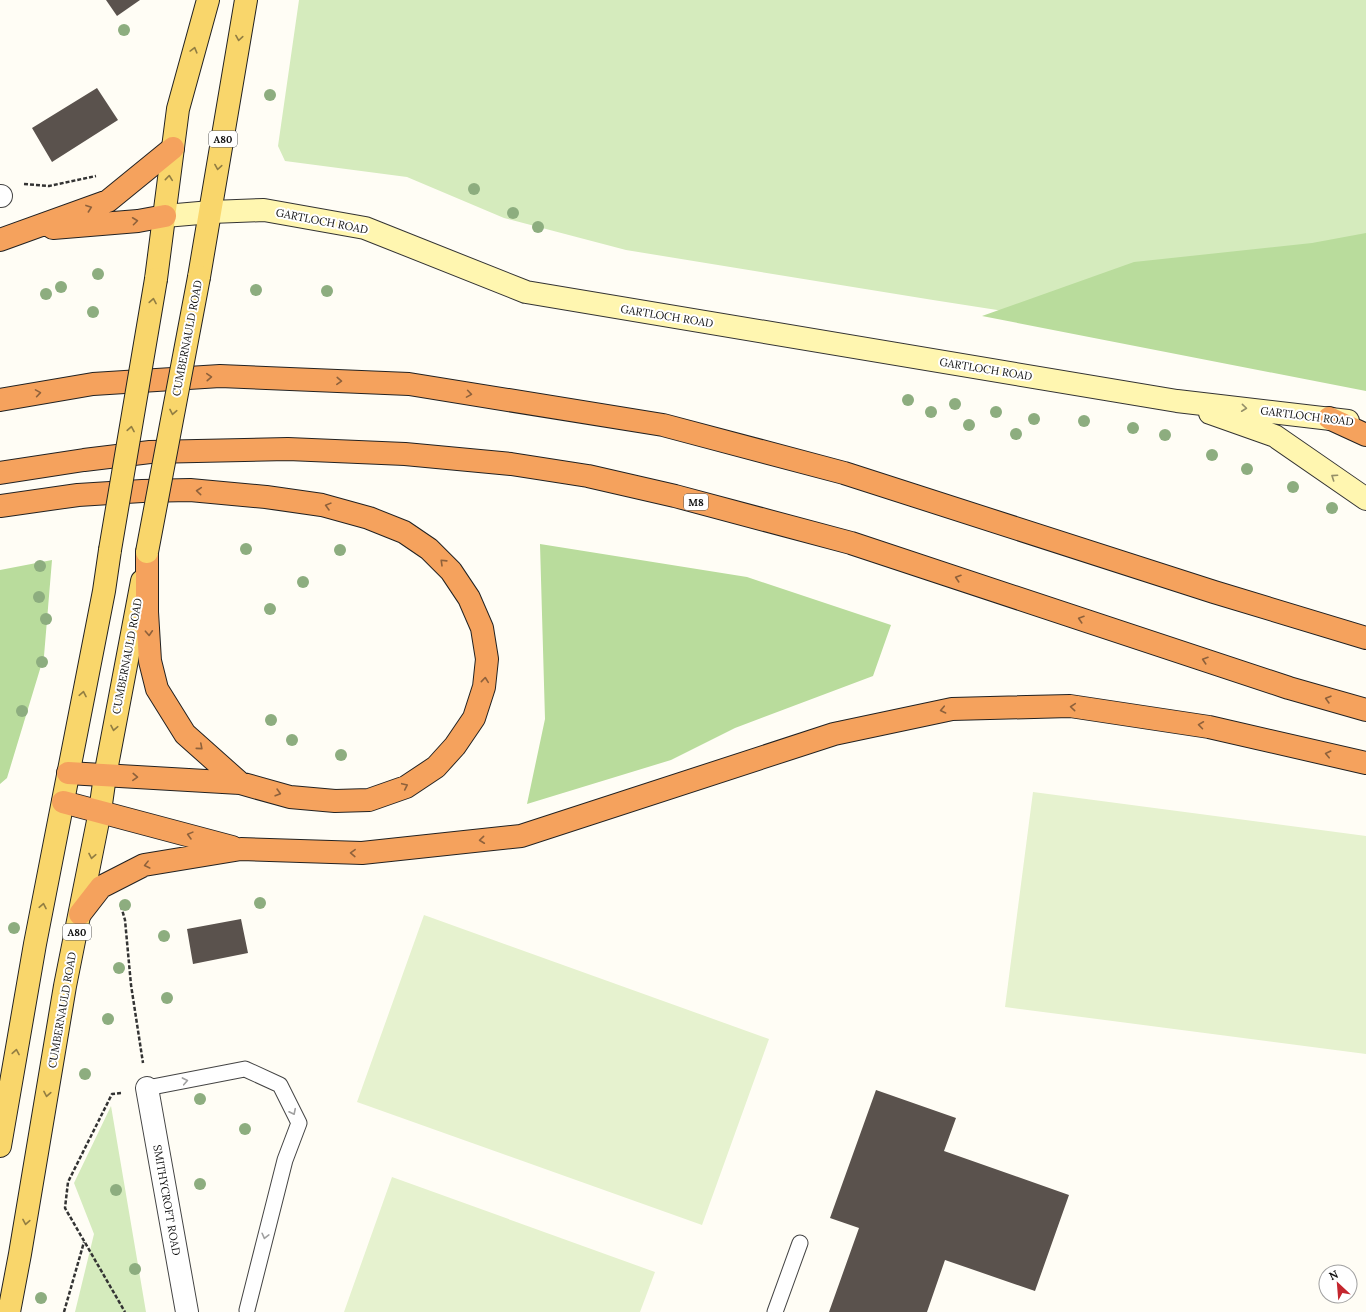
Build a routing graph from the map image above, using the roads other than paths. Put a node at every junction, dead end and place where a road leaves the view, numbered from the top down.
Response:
1 (208, 0) edge
2 (246, 0) edge
3 (173, 148) junction
4 (211, 212) junction
5 (165, 216) junction
6 (26, 230) junction
7 (0, 240) edge
8 (0, 400) edge
9 (1177, 401) junction
10 (1329, 418) junction
11 (1366, 424) edge
12 (1366, 435) edge
13 (0, 472) edge
14 (1366, 498) edge
15 (0, 506) edge
16 (147, 552) junction
17 (1366, 638) edge
18 (1366, 710) edge
19 (1366, 763) edge
20 (68, 773) junction
21 (105, 776) junction
22 (240, 783) junction
23 (63, 802) junction
24 (100, 811) junction
25 (241, 849) junction
26 (80, 914) junction
27 (147, 1088) joint
28 (0, 1146) edge
29 (800, 1242) dead end
30 (246, 1311) edge
31 (9, 1312) edge
32 (187, 1312) edge
33 (775, 1312) edge

3 -> 1 main road
2 -> 4 main road, CUMBERNAULD ROAD / A80
5 -> 3 main road
6 -> 3 highway
4 - 5 main road, GARTLOCH ROAD
4 - 9 main road, GARTLOCH ROAD
4 -> 16 main road, CUMBERNAULD ROAD / A80, bridge
6 -> 5 highway
20 -> 5 main road, bridge
6 - 7 highway
8 -> 17 highway
9 -> 10 main road, GARTLOCH ROAD
14 -> 9 main road, GARTLOCH ROAD
10 - 11 main road, GARTLOCH ROAD
10 - 12 highway
18 -> 13 highway, M8
22 -> 15 highway
16 -> 21 main road, CUMBERNAULD ROAD / A80
16 -> 22 highway
19 -> 25 highway
20 - 21 highway
20 - 23 main road
21 -> 22 highway
21 - 24 main road, CUMBERNAULD ROAD / A80
23 - 24 highway
28 -> 23 main road
25 -> 24 highway
24 -> 26 main road, CUMBERNAULD ROAD / A80
25 -> 26 highway
26 -> 31 main road, CUMBERNAULD ROAD / A80
27 -> 30 lane
27 - 32 street, SMITHYCROFT ROAD
29 - 33 lane

